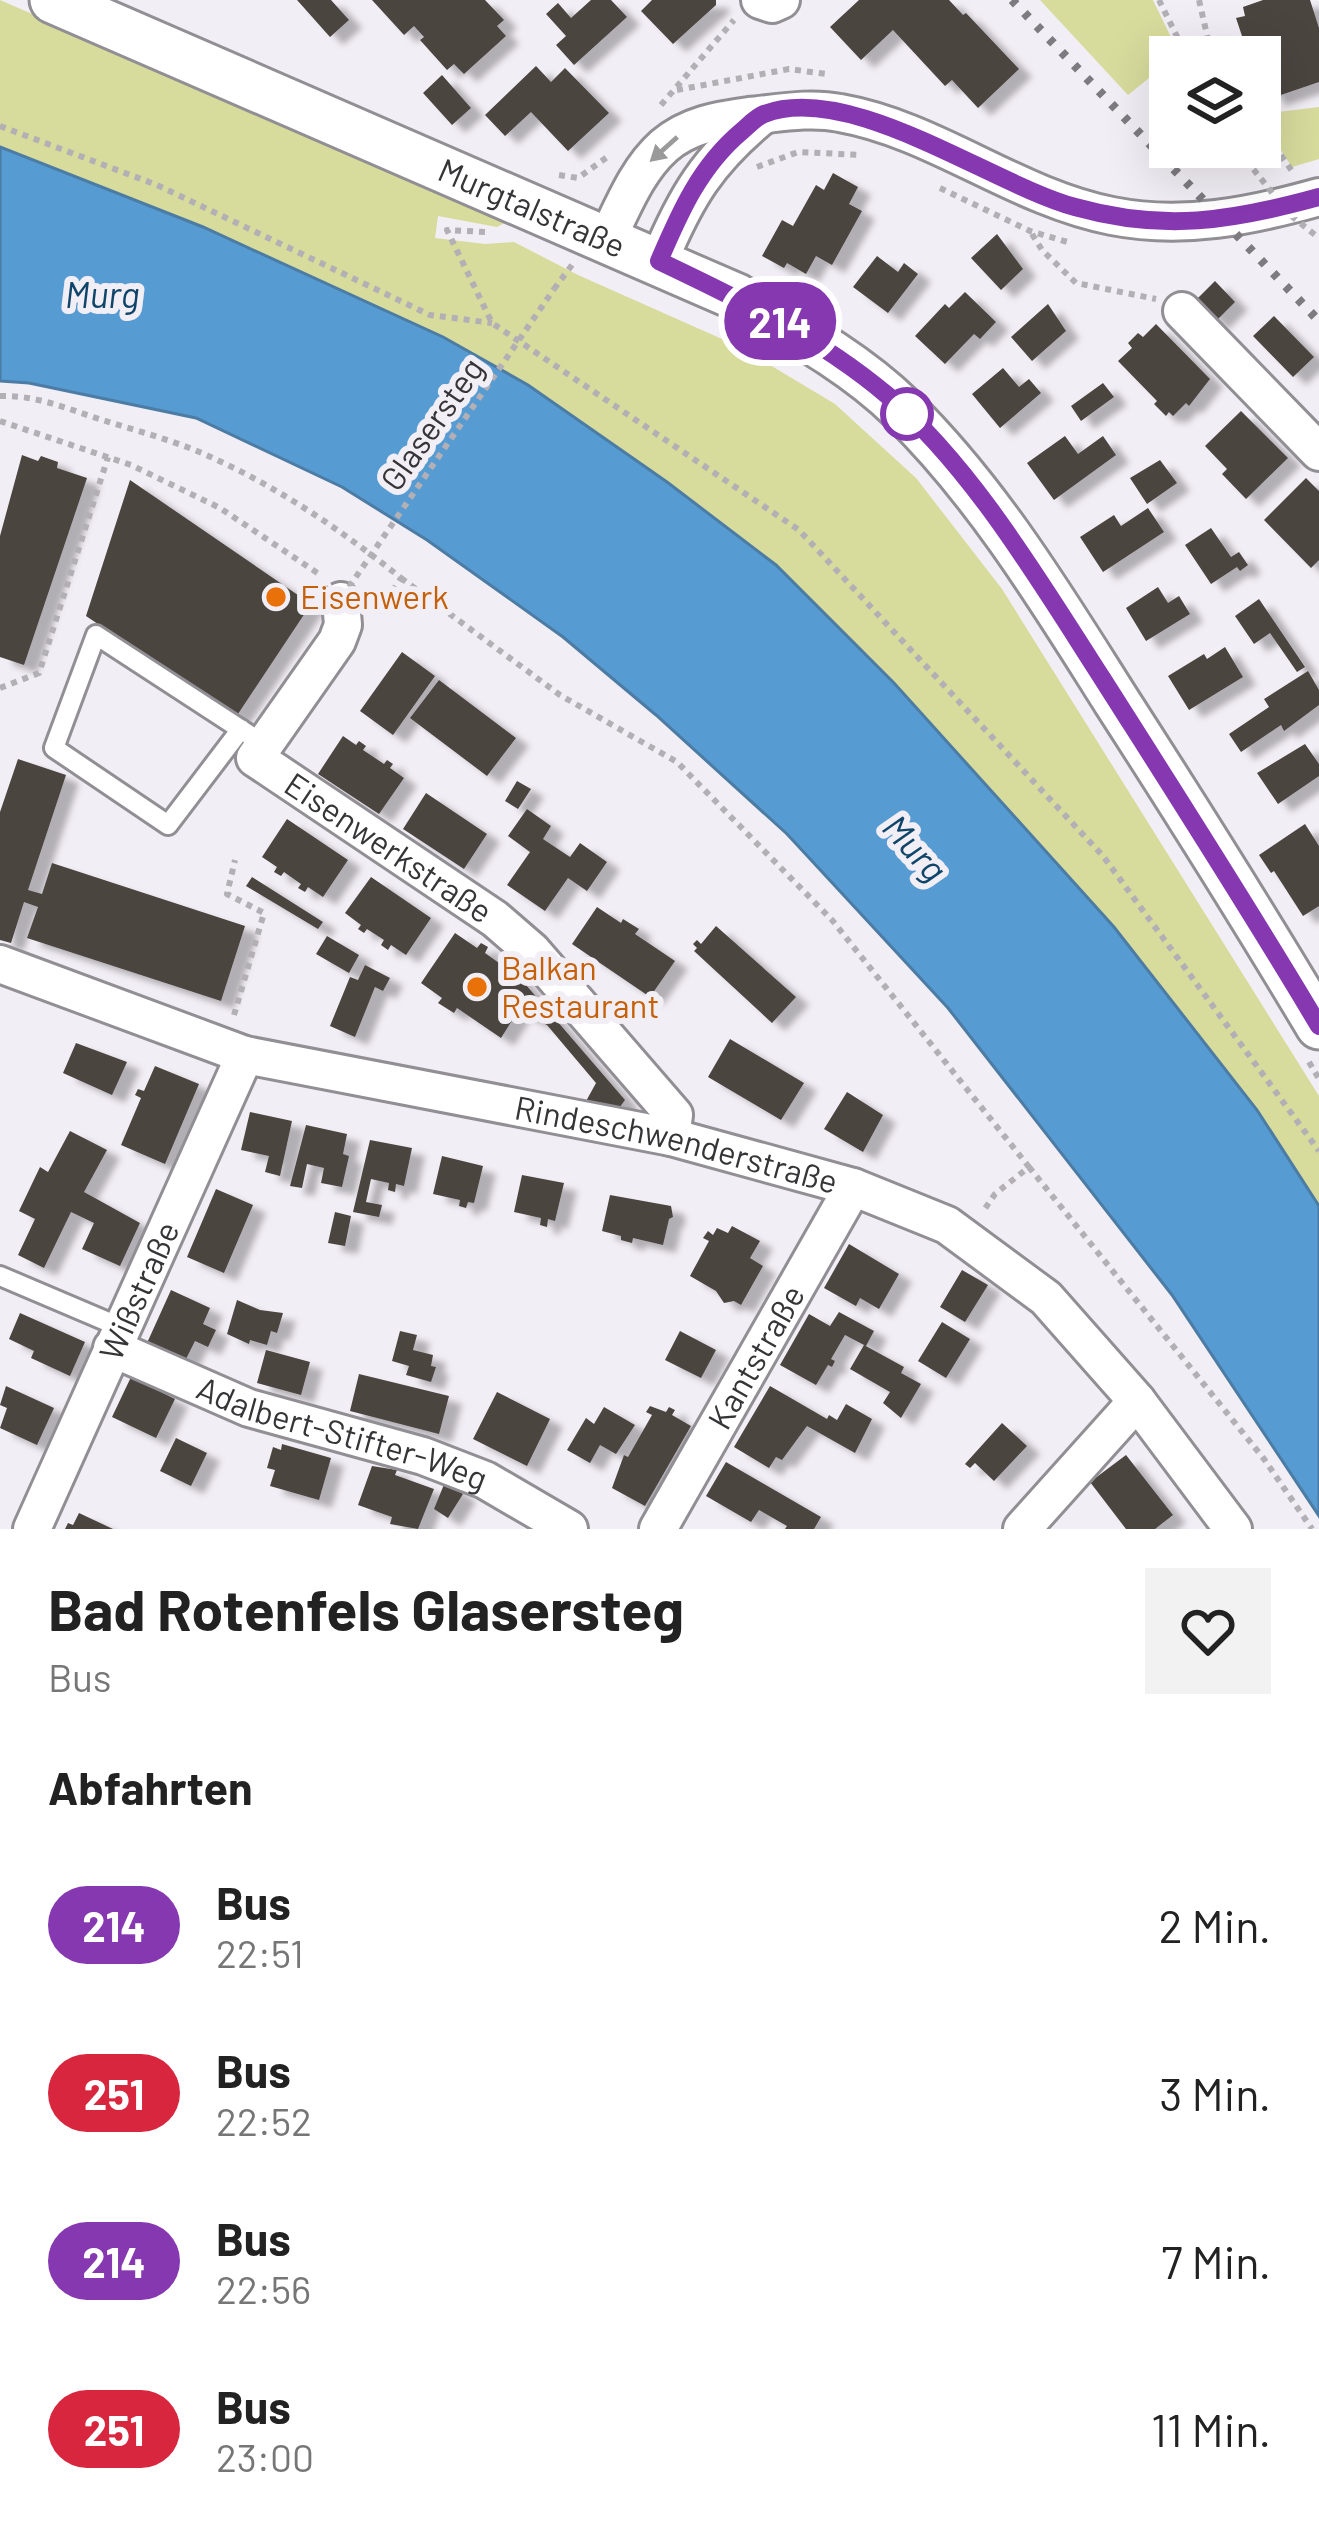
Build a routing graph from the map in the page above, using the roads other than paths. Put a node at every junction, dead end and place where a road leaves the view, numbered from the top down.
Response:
1 (52, 0) edge
2 (782, 0) edge
3 (751, 6) edge
4 (763, 115) junction
5 (1312, 182) edge
6 (607, 239) junction
7 (659, 261) junction
8 (1182, 311) road end
9 (1319, 452) edge
10 (345, 594) road end
11 (253, 737) junction
12 (0, 964) edge
13 (1313, 1042) edge
14 (234, 1051) junction
15 (671, 1137) junction
16 (853, 1187) junction
17 (0, 1276) edge
18 (116, 1338) junction
19 (1137, 1401) junction
20 (32, 1529) edge
21 (569, 1529) edge
22 (658, 1529) edge
23 (1022, 1529) edge
24 (1233, 1529) edge

1 - 6 street, Murgtalstraße
2 - 3 street
4 - 5 street
4 -> 6 street
4 - 7 street
6 - 7 street, Murgtalstraße
7 - 13 street, Murgtalstraße
8 - 9 street
10 - 11 street, Eisenwerkstraße
11 - 11 lane
11 - 15 street, Eisenwerkstraße
12 - 14 street, Rindeschwenderstraße
14 - 15 street, Rindeschwenderstraße
14 - 18 street, Wißstraße
15 - 16 street, Rindeschwenderstraße
16 - 19 street, Rindeschwenderstraße
16 - 22 street, Kantstraße
17 - 18 lane, Adalbert-Stifter-Weg
18 - 20 street, Wißstraße
18 - 21 street, Adalbert-Stifter-Weg
19 - 23 street
19 - 24 street, Rindeschwenderstraße

